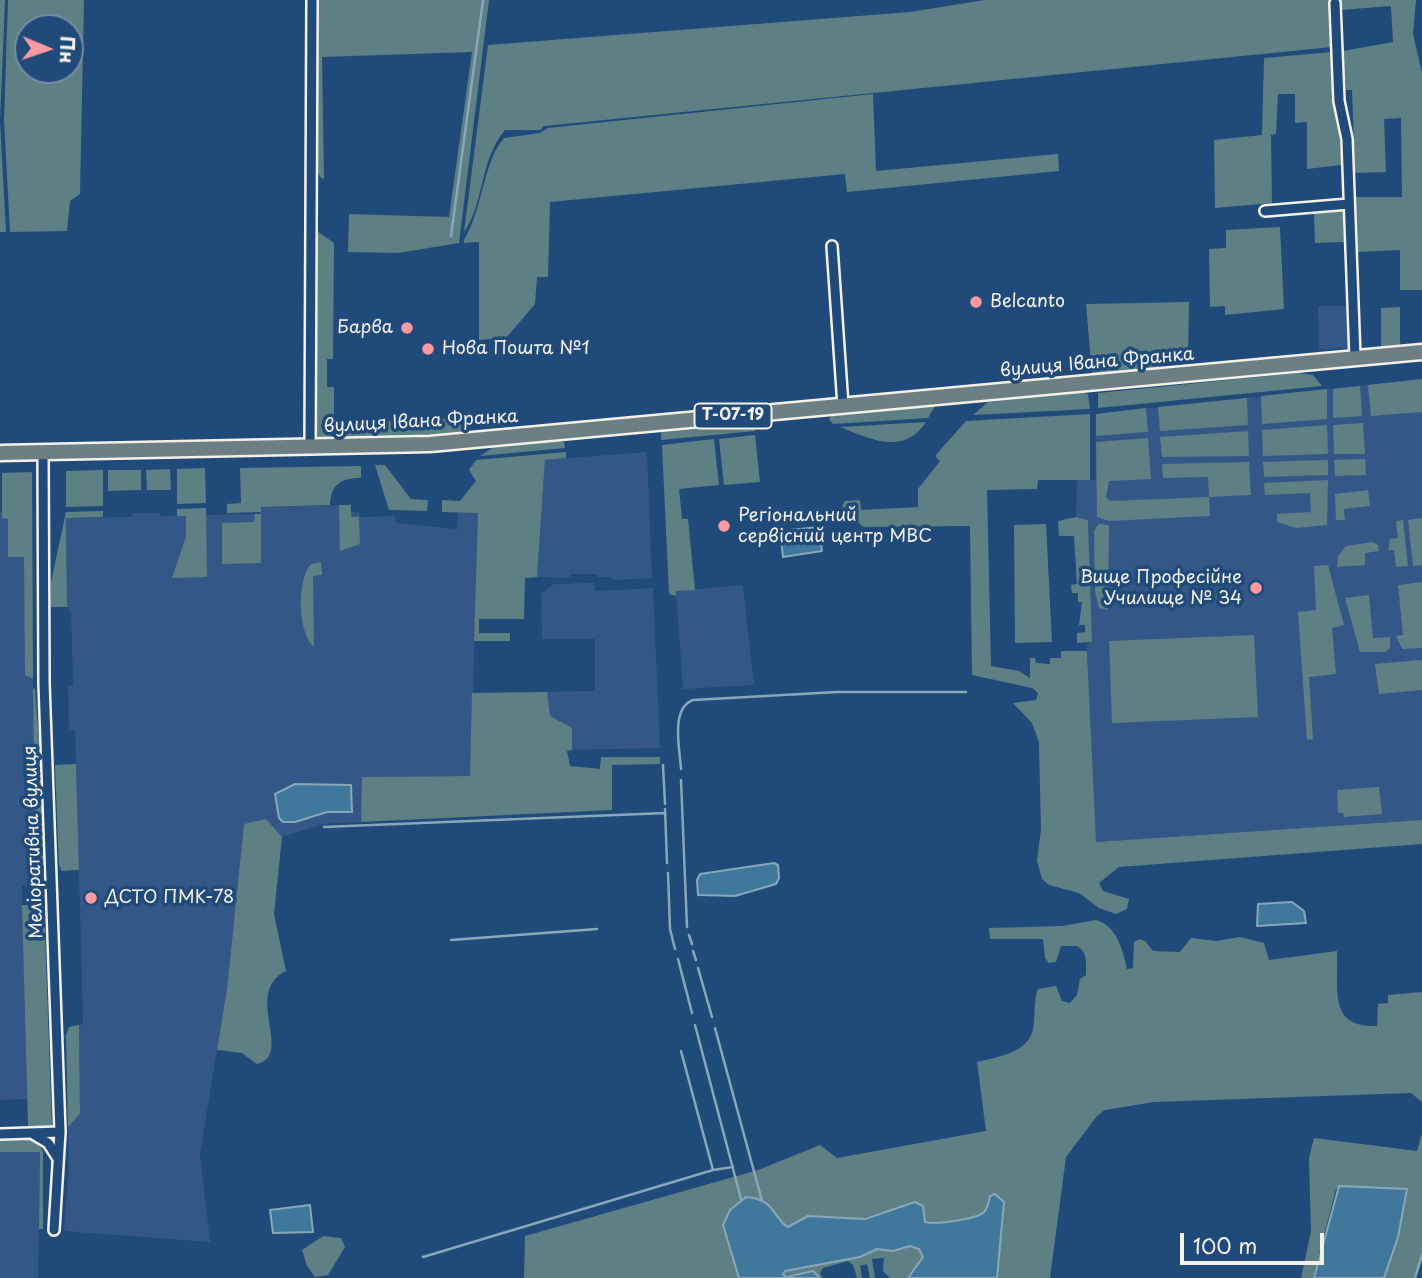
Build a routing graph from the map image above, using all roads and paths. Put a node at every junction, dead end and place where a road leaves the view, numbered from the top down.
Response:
1 (312, 0) edge
2 (1335, 3) dead end
3 (1349, 204) junction
4 (1265, 211) dead end
5 (832, 246) dead end
6 (1422, 352) edge
7 (1355, 358) junction
8 (843, 406) junction
9 (310, 447) junction
10 (43, 452) junction
11 (0, 453) edge
12 (60, 1132) junction
13 (31, 1133) junction
14 (0, 1134) edge
15 (58, 1160) junction
16 (54, 1230) dead end

1 - 9 street
2 - 3 street
3 - 4 street
3 - 7 street
5 - 8 street
6 - 7 main road, вулиця Івана Франка / Т-07-19
7 - 8 main road, вулиця Івана Франка / Т-07-19
8 - 9 main road, вулиця Івана Франка / Т-07-19
9 - 10 main road, вулиця Івана Франка / Т-07-19
10 - 11 main road, вулиця Івана Франка / Т-07-19
10 - 12 street, Меліоративна вулиця
12 - 13 street
12 - 15 street, Меліоративна вулиця
13 - 14 street
13 - 15 street
15 - 16 street, Меліоративна вулиця

